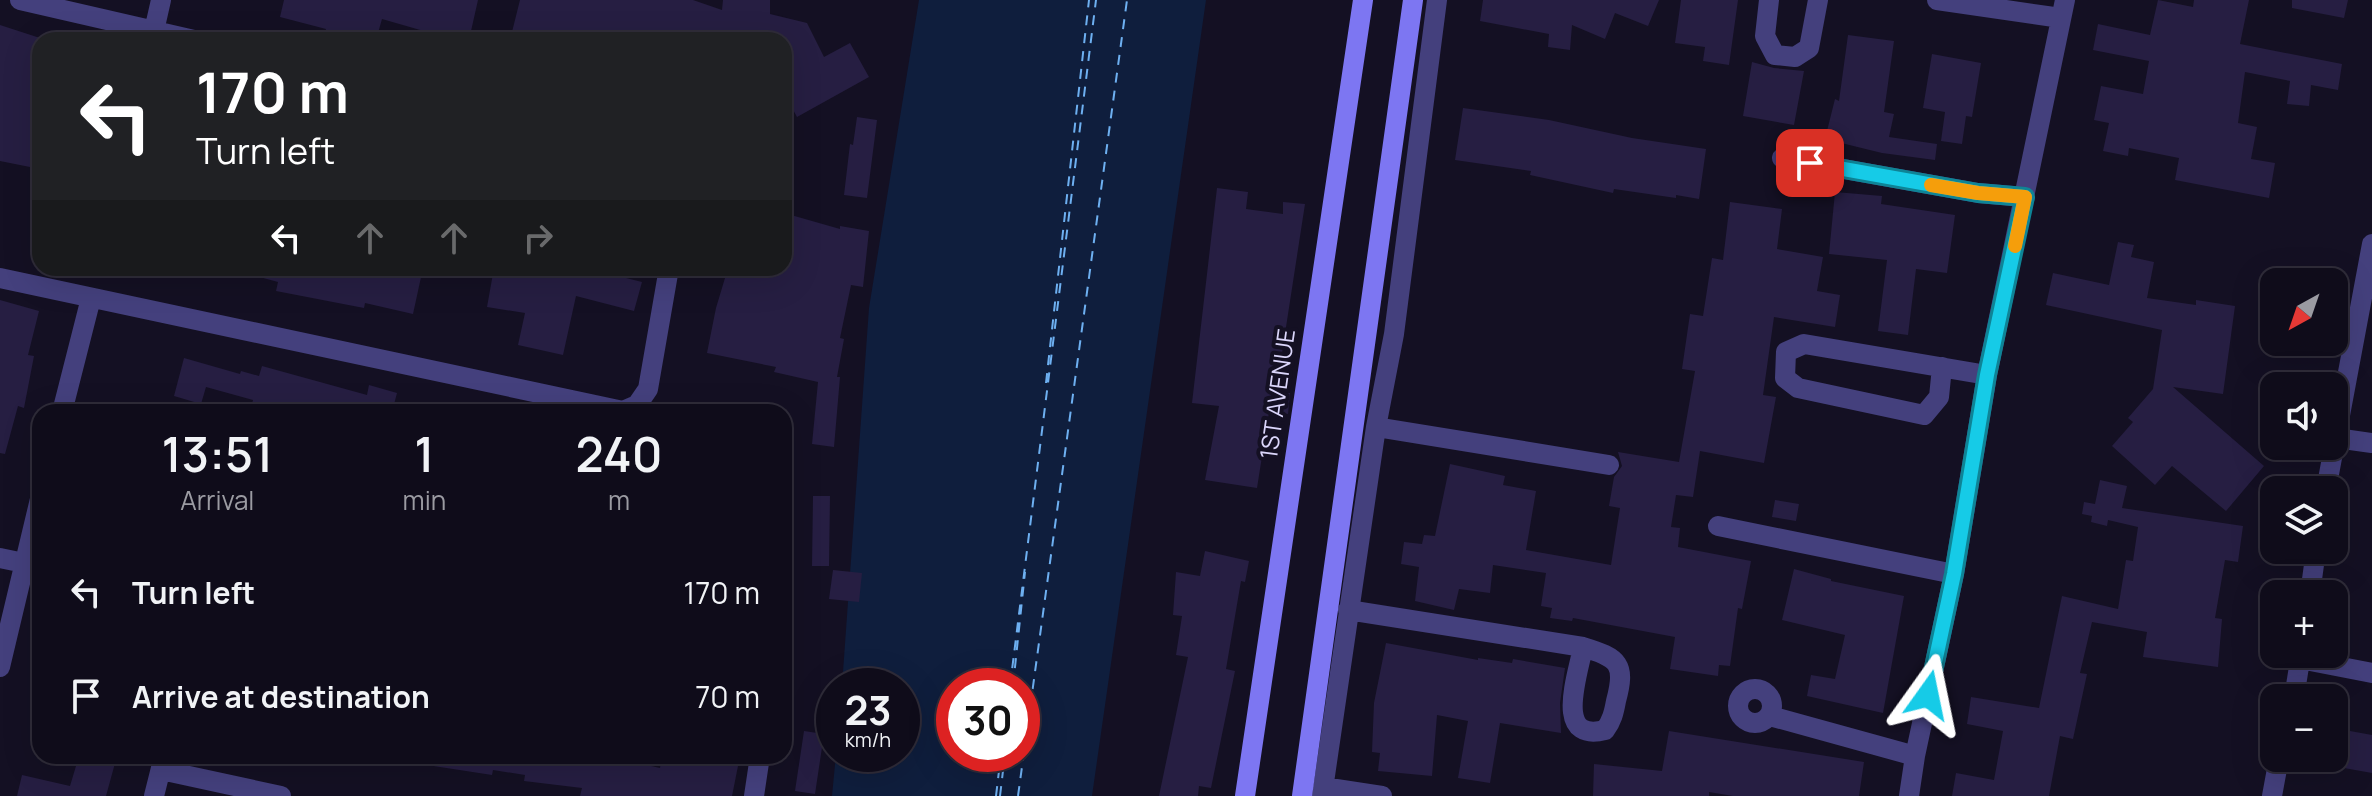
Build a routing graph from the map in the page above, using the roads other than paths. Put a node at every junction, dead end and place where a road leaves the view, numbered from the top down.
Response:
1 (20, 0) edge
2 (161, 0) edge
3 (1363, 0) edge
4 (1413, 0) edge
5 (1437, 0) edge
6 (1769, 0) edge
7 (1818, 0) edge
8 (1937, 0) edge
9 (2063, 9) edge
10 (154, 31) junction
11 (158, 32) edge
12 (1782, 158) dead end
13 (2025, 197) junction
14 (2371, 255) edge
15 (668, 276) edge
16 (0, 278) edge
17 (91, 298) junction
18 (1942, 367) junction
19 (1987, 375) junction
20 (2348, 375) edge
21 (64, 404) edge
22 (590, 404) edge
23 (638, 404) edge
24 (1376, 427) junction
25 (2348, 440) edge
26 (2372, 443) edge
27 (1609, 465) dead end
28 (1718, 526) dead end
29 (32, 531) edge
30 (0, 558) edge
31 (24, 563) junction
32 (1954, 574) junction
33 (1348, 610) junction
34 (1583, 647) dead end
35 (0, 667) edge
36 (2348, 667) edge
37 (2372, 673) edge
38 (1770, 716) dead end
39 (1915, 756) junction
40 (163, 764) edge
41 (167, 764) edge
42 (759, 764) edge
43 (2276, 772) edge
44 (1323, 791) edge
45 (154, 796) edge
46 (281, 796) edge
47 (754, 796) edge
48 (1245, 796) edge
49 (1302, 796) edge
50 (1382, 796) edge
51 (1909, 796) edge
52 (2272, 796) edge

1 - 10 street
2 - 10 street
3 - 48 main road, 1ST AVENUE
4 - 49 main road
5 - 24 street
6 - 7 street
8 - 9 street
9 - 13 street
10 - 11 street
12 - 13 street
13 - 19 street
14 - 20 street
15 - 23 street
16 - 17 street
17 - 21 street
17 - 22 street
18 - 18 street
18 - 19 street
19 - 32 street
24 - 27 street
24 - 33 street
25 - 26 street
28 - 32 street
29 - 31 street
30 - 31 street
31 - 35 street
32 - 39 street
33 - 34 street
33 - 44 street
36 - 37 street
38 - 39 street
39 - 51 street
40 - 45 street
41 - 46 street
42 - 47 street
43 - 52 street
44 - 50 street

